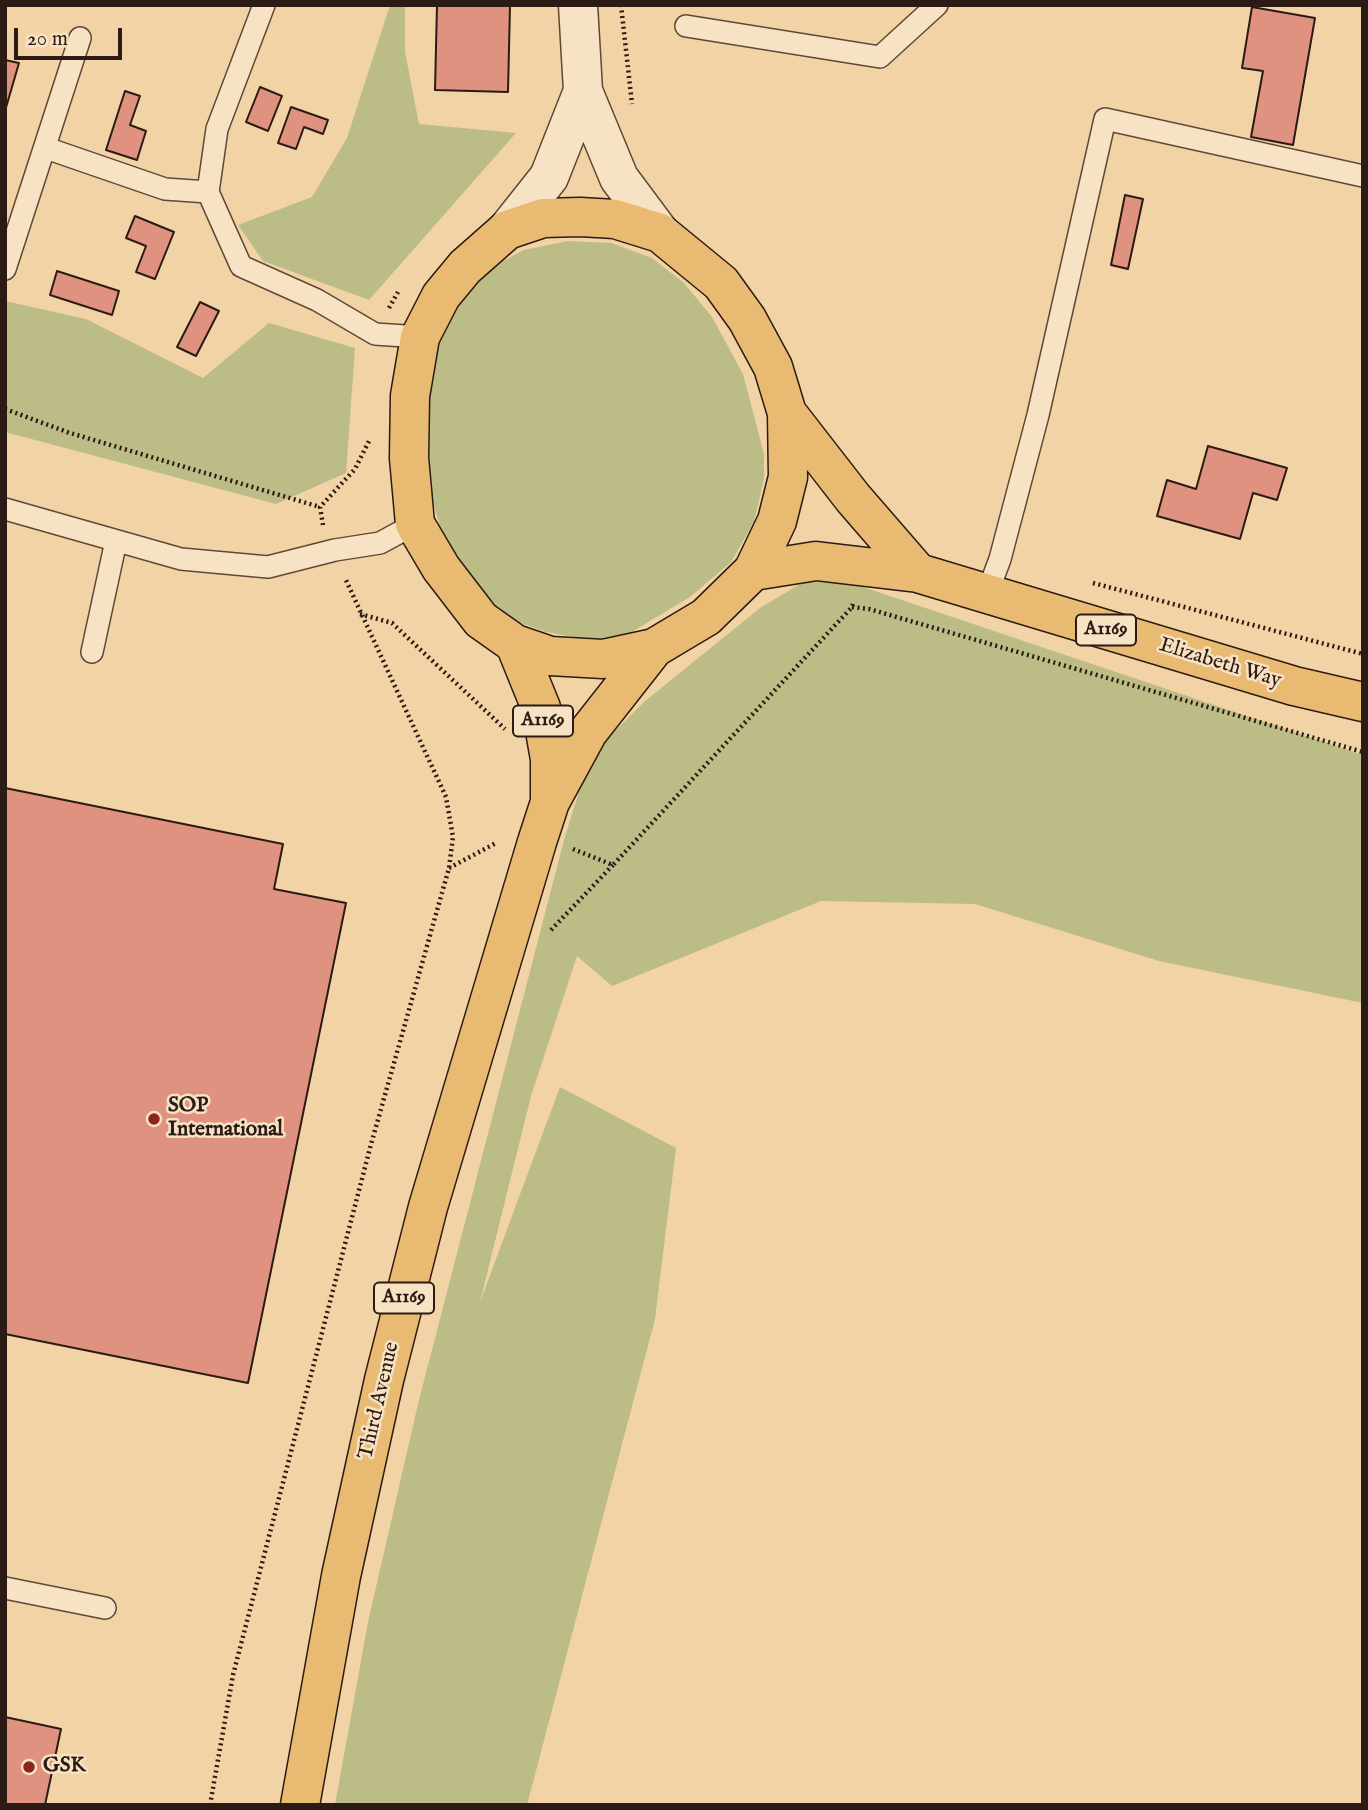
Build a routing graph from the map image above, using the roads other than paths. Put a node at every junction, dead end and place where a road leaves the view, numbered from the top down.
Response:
1 (264, 5) edge
2 (578, 5) edge
3 (936, 5) edge
4 (686, 26) dead end
5 (80, 38) dead end
6 (583, 91) junction
7 (46, 148) junction
8 (1363, 176) edge
9 (208, 192) junction
10 (507, 230) junction
11 (660, 233) junction
12 (5, 269) edge
13 (420, 337) junction
14 (787, 413) junction
15 (5, 509) edge
16 (415, 524) junction
17 (116, 541) junction
18 (753, 572) junction
19 (918, 573) junction
20 (987, 594) junction
21 (515, 644) junction
22 (654, 648) junction
23 (92, 652) dead end
24 (1363, 702) edge
25 (550, 802) junction
26 (5, 1588) edge
27 (106, 1608) dead end
28 (300, 1805) edge

1 - 9 lane
2 - 6 street
3 - 4 lane
5 - 7 lane
6 - 10 street
6 - 11 street
7 - 9 lane
7 - 12 lane
8 - 20 lane
9 - 13 lane
10 - 11 main road
10 - 13 main road
11 - 14 main road
13 - 16 main road
14 - 18 main road
14 - 19 main road
15 - 17 lane
16 - 17 lane
16 - 21 main road
17 - 23 lane
18 - 19 main road, Elizabeth Way / A1169
18 - 22 main road
19 - 20 main road, Elizabeth Way / A1169
20 - 24 main road, Elizabeth Way / A1169
21 - 22 main road
21 - 25 main road, Third Avenue / A1169
22 - 25 main road, Third Avenue / A1169
25 - 28 main road, Third Avenue / A1169
26 - 27 lane

